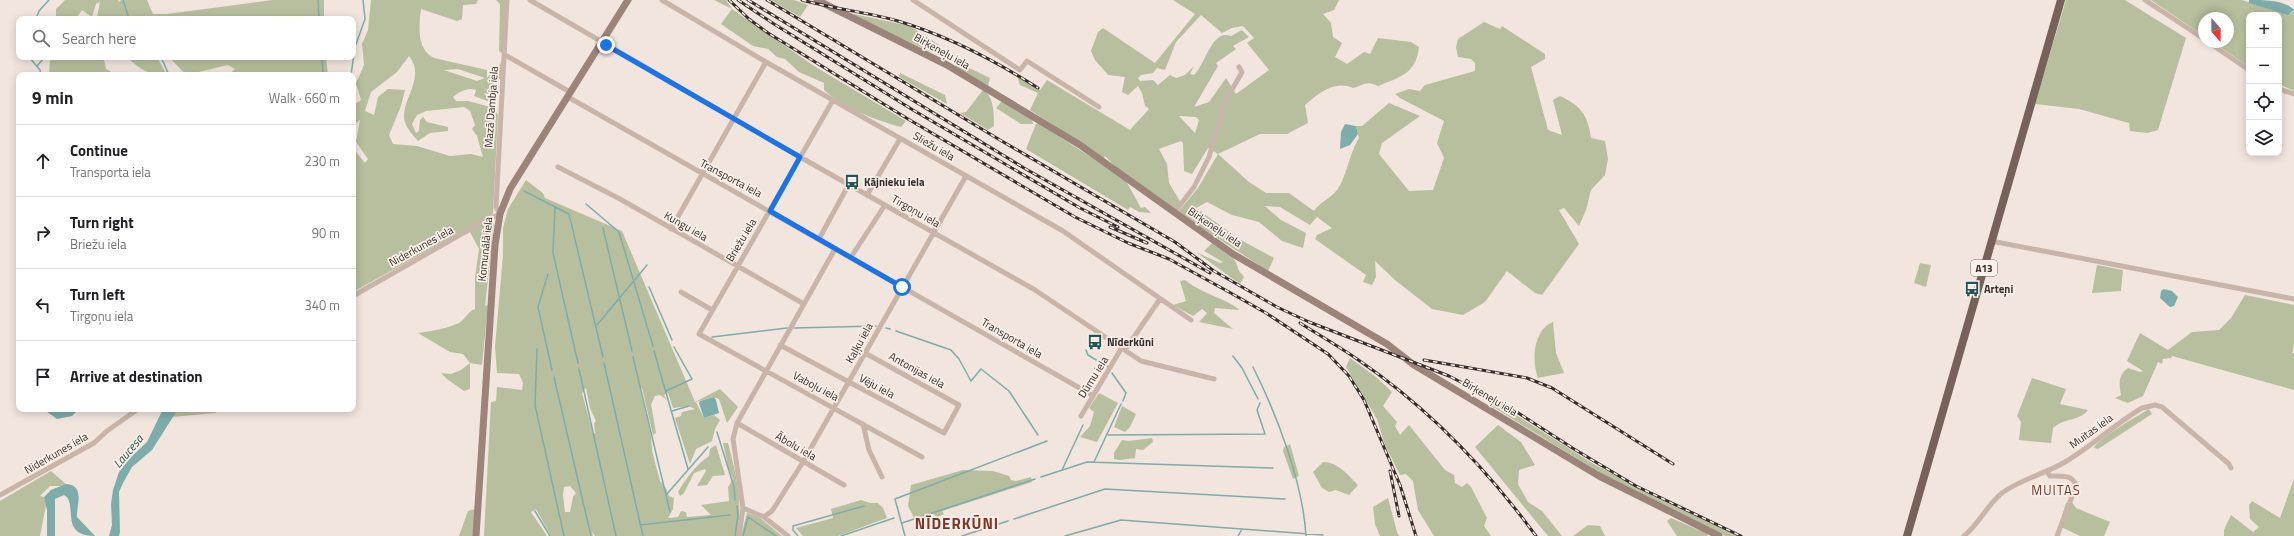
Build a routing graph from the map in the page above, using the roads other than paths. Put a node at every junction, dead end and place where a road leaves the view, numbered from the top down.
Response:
1 (507, 0) edge
2 (530, 0) edge
3 (628, 0) edge
4 (662, 0) edge
5 (817, 0) edge
6 (913, 0) edge
7 (2061, 0) edge
8 (2145, 0) edge
9 (2198, 35) edge
10 (602, 42) junction
11 (2217, 48) edge
12 (505, 55) junction
13 (766, 62) junction
14 (1239, 67) dead end
15 (2246, 68) edge
16 (2282, 89) edge
17 (2294, 94) edge
18 (569, 95) junction
19 (833, 100) junction
20 (1099, 107) dead end
21 (734, 119) junction
22 (900, 139) junction
23 (800, 157) junction
24 (558, 167) dead end
25 (702, 174) junction
26 (966, 176) junction
27 (849, 184) junction
28 (867, 195) junction
29 (885, 205) junction
30 (770, 211) junction
31 (1174, 213) junction
32 (500, 214) junction
33 (671, 229) junction
34 (933, 232) junction
35 (819, 239) junction
36 (1992, 241) junction
37 (835, 249) junction
38 (851, 257) junction
39 (737, 267) junction
40 (902, 287) junction
41 (681, 292) dead end
42 (356, 294) edge
43 (2294, 299) edge
44 (1160, 300) junction
45 (804, 304) junction
46 (712, 310) junction
47 (1191, 320) dead end
48 (699, 334) joint
49 (780, 345) junction
50 (1123, 350) junction
51 (865, 353) junction
52 (766, 371) junction
53 (1214, 379) dead end
54 (848, 382) junction
55 (1092, 395) junction
56 (834, 407) junction
57 (134, 412) edge
58 (1081, 416) dead end
59 (737, 423) junction
60 (863, 424) junction
61 (944, 433) joint
62 (922, 457) dead end
63 (803, 462) junction
64 (2231, 468) dead end
65 (2047, 472) junction
66 (882, 477) dead end
67 (844, 485) dead end
68 (0, 495) edge
69 (743, 508) junction
70 (764, 517) junction
71 (476, 536) edge
72 (739, 536) edge
73 (788, 536) edge
74 (1719, 536) edge
75 (1907, 536) edge
76 (1964, 536) edge
77 (2057, 536) edge

1 - 12 street, Mazā Dambja iela
2 - 10 street, Tirgoņu iela
3 - 10 main road, Komunālā iela
4 - 13 street, Sliežu iela
5 - 31 main road, Birķeneļu iela
6 - 20 street
7 - 36 main road, A13
8 - 9 street
10 - 18 main road, Komunālā iela
10 - 21 street, Tirgoņu iela
11 - 15 street
12 - 18 street, Transporta iela
12 - 32 street, Mazā Dambja iela
13 - 19 street, Sliežu iela
13 - 21 street
14 - 31 street
16 - 17 street
18 - 25 street, Transporta iela
18 - 32 main road, Komunālā iela
19 - 22 street, Sliežu iela
19 - 23 street, Briežu iela
21 - 23 street, Tirgoņu iela
21 - 25 street
22 - 26 street, Sliežu iela
22 - 28 street
23 - 27 street, Tirgoņu iela
23 - 30 street, Briežu iela
24 - 33 street, Kungu iela
25 - 30 street, Transporta iela
25 - 33 street
26 - 34 street, Kaļķu iela
26 - 44 street, Sliežu iela
27 - 28 street, Tirgoņu iela
27 - 35 street
28 - 29 street, Tirgoņu iela
29 - 34 street, Tirgoņu iela
29 - 38 street
30 - 35 street, Transporta iela
30 - 39 street, Briežu iela
31 - 74 main road, Birķeneļu iela
32 - 42 street, Niderkunes iela
32 - 71 main road, Komunālā iela
33 - 39 street, Kungu iela
34 - 40 street, Kaļķu iela
34 - 50 street, Tirgoņu iela
35 - 37 street, Transporta iela
36 - 43 street
36 - 75 main road, A13
37 - 38 street, Transporta iela
37 - 45 street
38 - 40 street, Transporta iela
39 - 45 street, Kungu iela
39 - 46 street, Briežu iela
40 - 51 street, Kaļķu iela
40 - 55 street, Transporta iela
41 - 46 street
44 - 47 street, Sliežu iela
44 - 50 street, Dūmu iela
45 - 49 street
46 - 48 street, Briežu iela
48 - 52 street, Vaboļu iela
49 - 52 street
49 - 54 street, Vēju iela
50 - 53 street, Tirgoņu iela
50 - 55 street, Dūmu iela
51 - 54 street, Kaļķu iela
51 - 61 street, Antonijas iela
52 - 56 street, Vaboļu iela
52 - 59 street
54 - 56 street, Kaļķu iela
54 - 61 street, Vēju iela
55 - 58 street, Dūmu iela
56 - 60 street, Vaboļu iela
56 - 63 street, Kaļķu iela
57 - 68 street, Niderkunes iela
59 - 63 street, Ābolu iela
59 - 69 street
60 - 62 street, Vaboļu iela
60 - 66 street
63 - 67 street, Ābolu iela
63 - 70 street, Kaļķu iela
64 - 65 street, Muitas iela
65 - 76 street, Muitas iela
65 - 77 street
69 - 70 street
69 - 72 street
70 - 73 street

